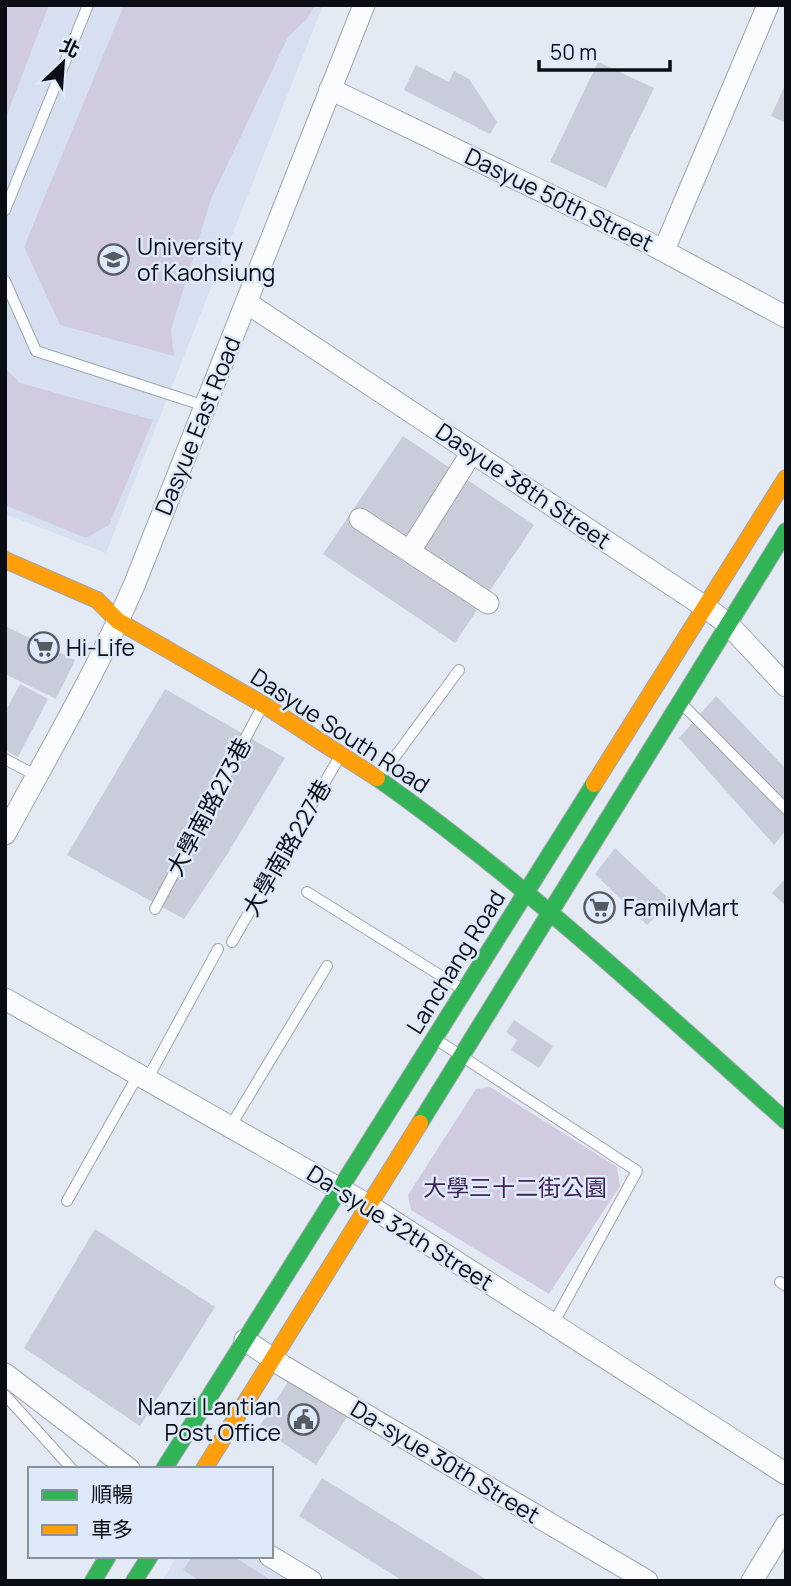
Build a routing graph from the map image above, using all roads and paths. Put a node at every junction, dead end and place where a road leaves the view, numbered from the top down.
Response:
1 (88, 5) edge
2 (364, 5) edge
3 (768, 5) edge
4 (330, 89) junction
5 (5, 210) edge
6 (664, 250) junction
7 (5, 281) edge
8 (247, 303) junction
9 (786, 317) edge
10 (205, 406) junction
11 (472, 452) junction
12 (786, 479) edge
13 (360, 519) dead end
14 (786, 531) edge
15 (410, 551) junction
16 (5, 559) edge
17 (488, 603) dead end
18 (705, 607) junction
19 (90, 616) dead end
20 (118, 621) junction
21 (728, 624) junction
22 (459, 670) dead end
23 (786, 686) edge
24 (680, 702) junction
25 (264, 705) junction
26 (342, 754) junction
27 (5, 759) edge
28 (37, 776) junction
29 (379, 779) junction
30 (786, 808) edge
31 (5, 834) edge
32 (307, 892) dead end
33 (527, 892) junction
34 (155, 909) dead end
35 (552, 912) junction
36 (232, 942) dead end
37 (218, 949) dead end
38 (327, 966) dead end
39 (465, 991) junction
40 (5, 999) edge
41 (435, 1038) junction
42 (461, 1057) junction
43 (142, 1078) junction
44 (786, 1121) edge
45 (230, 1127) junction
46 (340, 1188) junction
47 (67, 1200) dead end
48 (368, 1205) junction
49 (553, 1324) junction
50 (245, 1340) junction
51 (273, 1359) junction
52 (5, 1374) edge
53 (5, 1395) edge
54 (70, 1467) edge
55 (127, 1467) edge
56 (165, 1467) edge
57 (205, 1467) edge
58 (786, 1474) edge
59 (786, 1525) edge
60 (107, 1558) edge
61 (149, 1558) edge
62 (273, 1558) edge
63 (93, 1581) edge
64 (134, 1581) edge
65 (311, 1581) edge
66 (647, 1581) edge
67 (752, 1581) edge

1 - 5 lane
2 - 4 street, Dasyue East Road
3 - 6 street
4 - 6 street, Dasyue 50th Street
4 - 8 street, Dasyue East Road
6 - 9 street, Dasyue 50th Street
7 - 10 lane
8 - 10 street, Dasyue East Road
8 - 11 street, Dasyue 38th Street
10 - 20 street, Dasyue East Road
11 - 15 street
11 - 18 street, Dasyue 38th Street
12 - 18 street, Lanchang Road
13 - 15 street
14 - 21 street
15 - 17 street
16 - 20 street, Dasyue South Road
18 - 21 street, Dasyue 38th Street
18 - 33 street, Lanchang Road
19 - 20 street, Dasyue South Road
20 - 25 street, Dasyue South Road
20 - 28 street, Dasyue East Road
21 - 23 street, Dasyue 38th Street
21 - 24 street
22 - 29 lane
24 - 30 lane
24 - 35 street
25 - 26 street, Dasyue South Road
25 - 34 lane, 大學南路273巷
26 - 29 street, Dasyue South Road
26 - 36 lane, 大學南路227巷
27 - 28 lane
28 - 31 street, Dasyue East Road
29 - 33 street, Dasyue South Road
32 - 39 lane
33 - 35 street, Dasyue South Road
33 - 39 street, Lanchang Road
35 - 42 street
35 - 44 street
37 - 43 lane
38 - 45 lane
39 - 41 street, Lanchang Road
40 - 43 street, Da-syue 32th Street
41 - 42 lane
41 - 46 street, Lanchang Road
42 - 48 street
42 - 49 lane
43 - 45 street, Da-syue 32th Street
43 - 47 lane
45 - 46 street, Da-syue 32th Street
46 - 48 street, Da-syue 32th Street
46 - 50 street, Lanchang Road
48 - 49 street, Da-syue 32th Street
48 - 51 street
49 - 58 street, Da-syue 32th Street
50 - 51 street, Da-syue 30th Street
50 - 56 street, Lanchang Road
51 - 57 street
51 - 66 street, Da-syue 30th Street
52 - 55 street
53 - 54 lane
59 - 67 street
60 - 63 street
61 - 64 street
62 - 65 street

